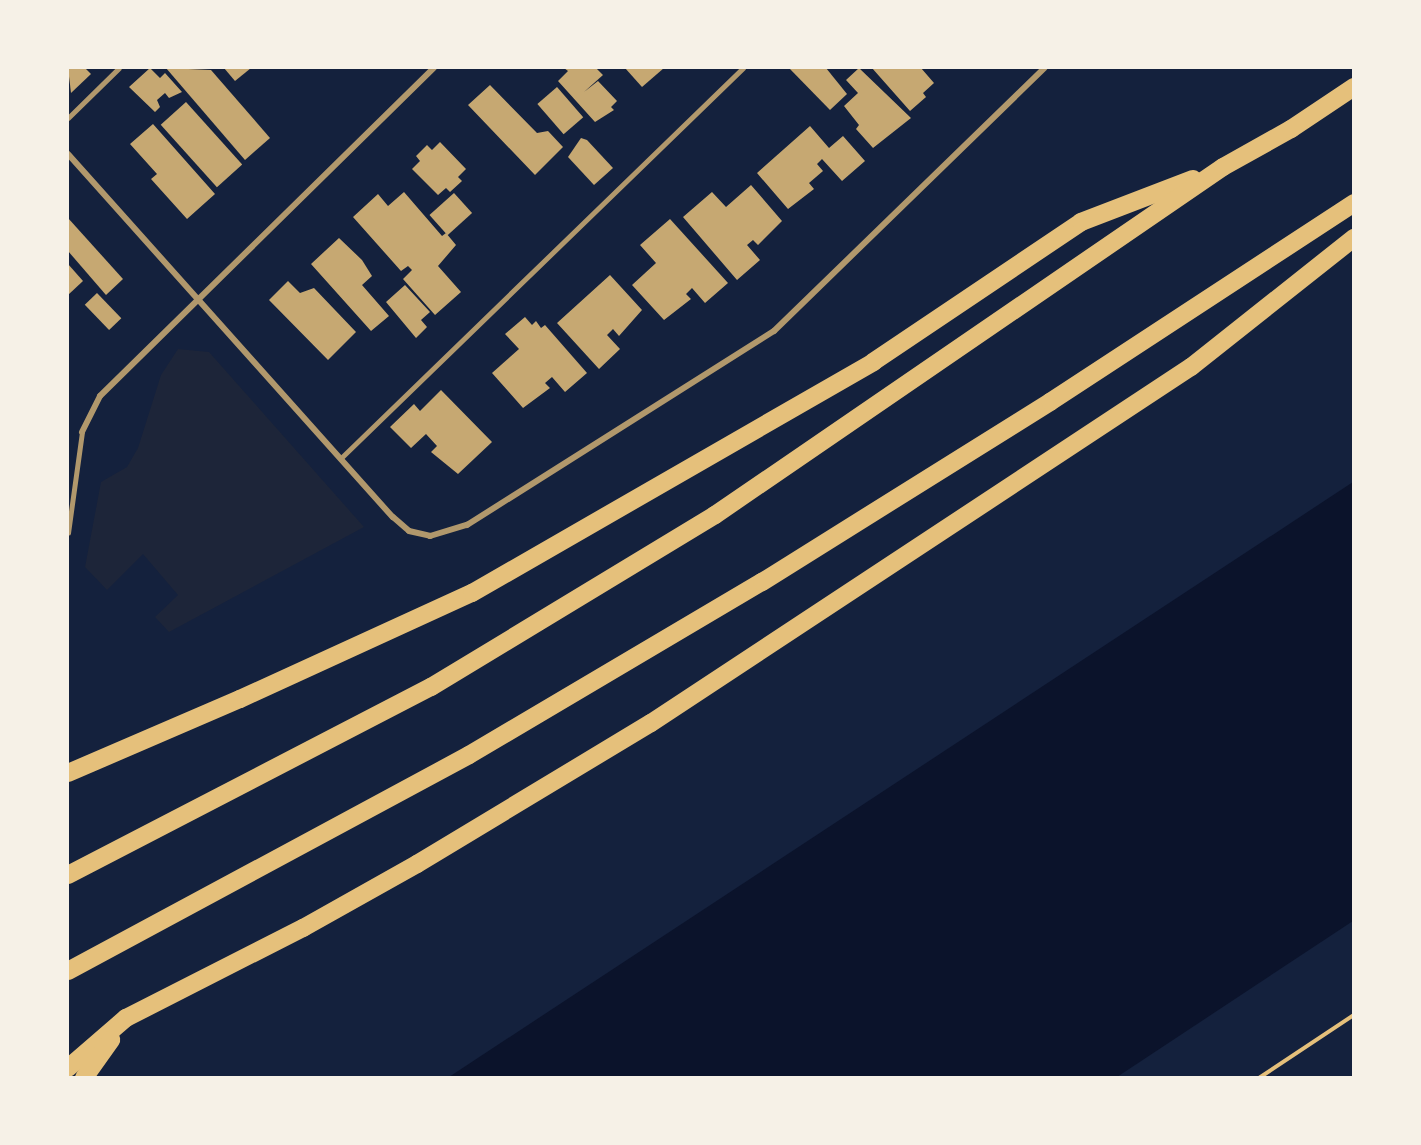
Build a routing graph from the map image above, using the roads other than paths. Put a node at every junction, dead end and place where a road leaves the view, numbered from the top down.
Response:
1 (119, 68) edge
2 (434, 68) edge
3 (743, 68) edge
4 (1044, 68) edge
5 (1353, 87) edge
6 (68, 118) edge
7 (68, 154) edge
8 (1222, 167) junction
9 (1353, 203) edge
10 (1353, 238) edge
11 (199, 298) junction
12 (82, 432) joint
13 (341, 458) junction
14 (68, 533) edge
15 (68, 772) edge
16 (68, 875) edge
17 (68, 971) edge
18 (126, 1018) junction
19 (68, 1068) edge
20 (84, 1077) edge

1 - 6 lane
2 - 11 street
3 - 13 lane
4 - 13 street
5 - 8 highway
7 - 11 street
8 - 15 highway
8 - 16 highway
9 - 17 highway
10 - 18 highway
11 - 12 street
11 - 13 street
12 - 14 lane
18 - 19 highway
18 - 20 highway

